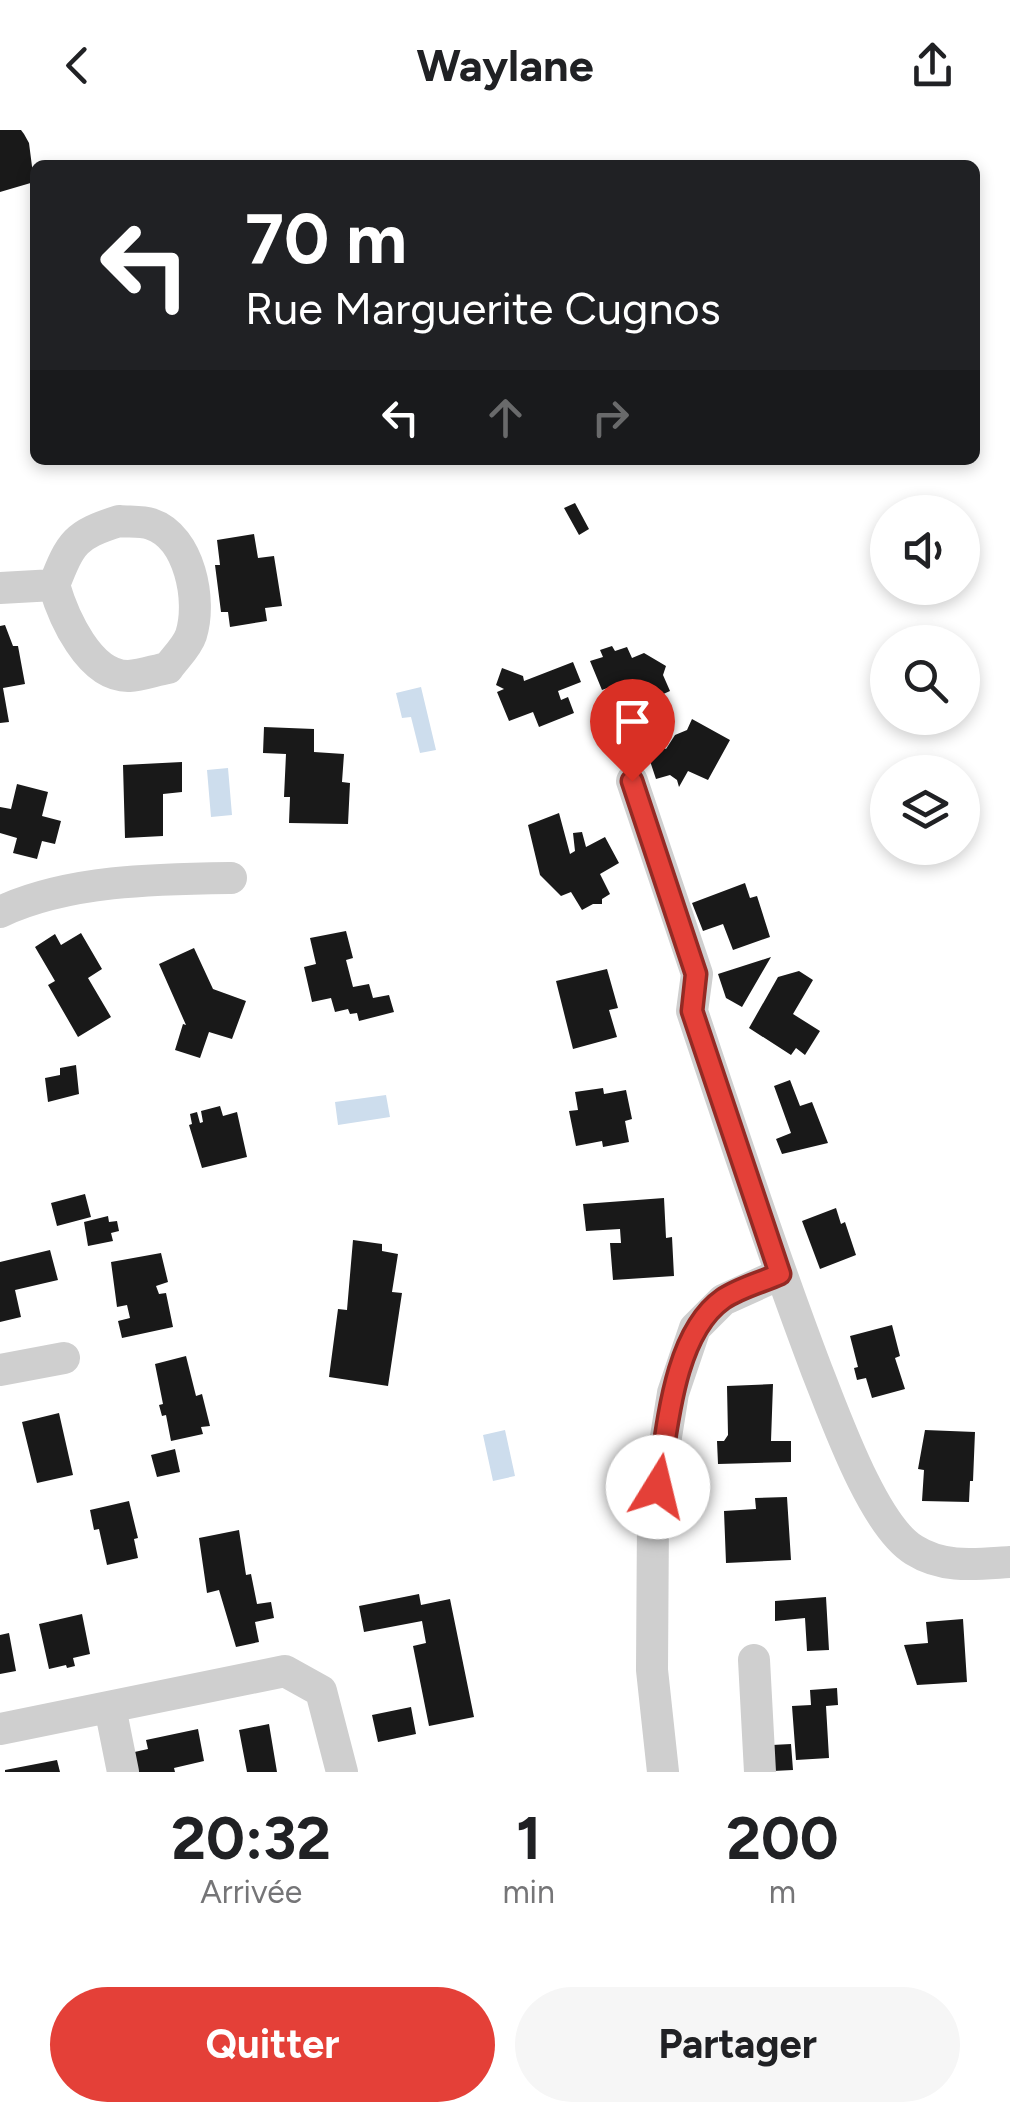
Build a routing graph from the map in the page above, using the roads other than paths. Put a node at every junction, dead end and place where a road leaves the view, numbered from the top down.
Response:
1 (54, 585) junction
2 (0, 588) edge
3 (632, 781) dead end
4 (231, 878) dead end
5 (0, 912) edge
6 (780, 1274) junction
7 (64, 1358) dead end
8 (0, 1370) edge
9 (1010, 1562) edge
10 (754, 1660) dead end
11 (110, 1707) junction
12 (0, 1729) edge
13 (123, 1772) edge
14 (342, 1772) edge
15 (663, 1772) edge
16 (760, 1772) edge

1 - 1 street
1 - 2 street
3 - 6 street
4 - 5 street
6 - 9 street
6 - 15 street
7 - 8 street
10 - 16 street
11 - 12 street
11 - 13 street
11 - 14 street

